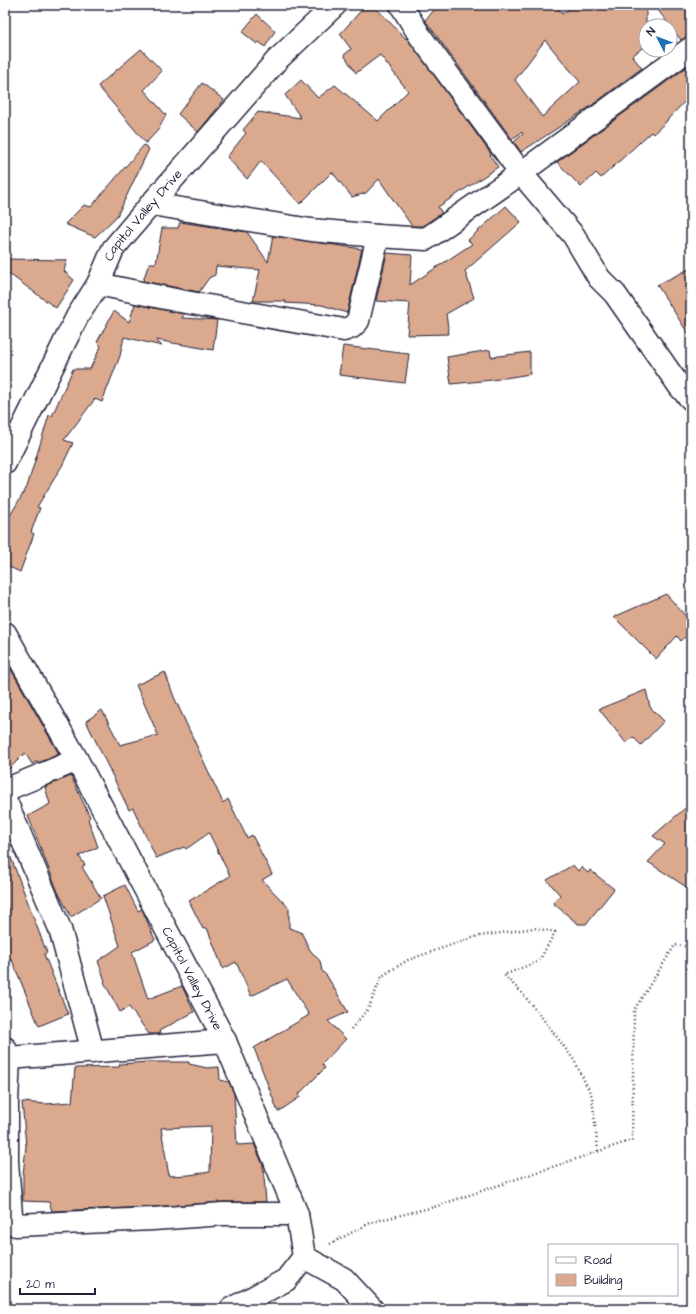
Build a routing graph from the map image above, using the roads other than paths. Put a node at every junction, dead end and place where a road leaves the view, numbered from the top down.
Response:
1 (335, 5) edge
2 (401, 5) edge
3 (691, 48) edge
4 (521, 173) junction
5 (151, 204) junction
6 (378, 236) junction
7 (98, 284) junction
8 (691, 399) edge
9 (10, 441) edge
10 (5, 463) edge
11 (5, 633) edge
12 (77, 760) junction
13 (5, 790) edge
14 (5, 800) edge
15 (225, 1041) junction
16 (6, 1052) edge
17 (93, 1052) junction
18 (297, 1214) junction
19 (304, 1257) junction
20 (231, 1309) edge
21 (372, 1309) edge

1 - 5 street, Capitol Valley Drive
2 - 4 street
3 - 4 street
4 - 6 street
4 - 8 street
5 - 6 street
5 - 7 street, Capitol Valley Drive
6 - 7 street
7 - 9 street, Capitol Valley Drive
9 - 10 street, Capitol Valley Drive
11 - 12 street, Capitol Valley Drive
12 - 13 street
12 - 15 street, Capitol Valley Drive
14 - 17 street
15 - 17 street
15 - 18 street, Capitol Valley Drive
16 - 17 street
16 - 18 street
18 - 19 street, Capitol Valley Drive
19 - 20 street
19 - 21 street

